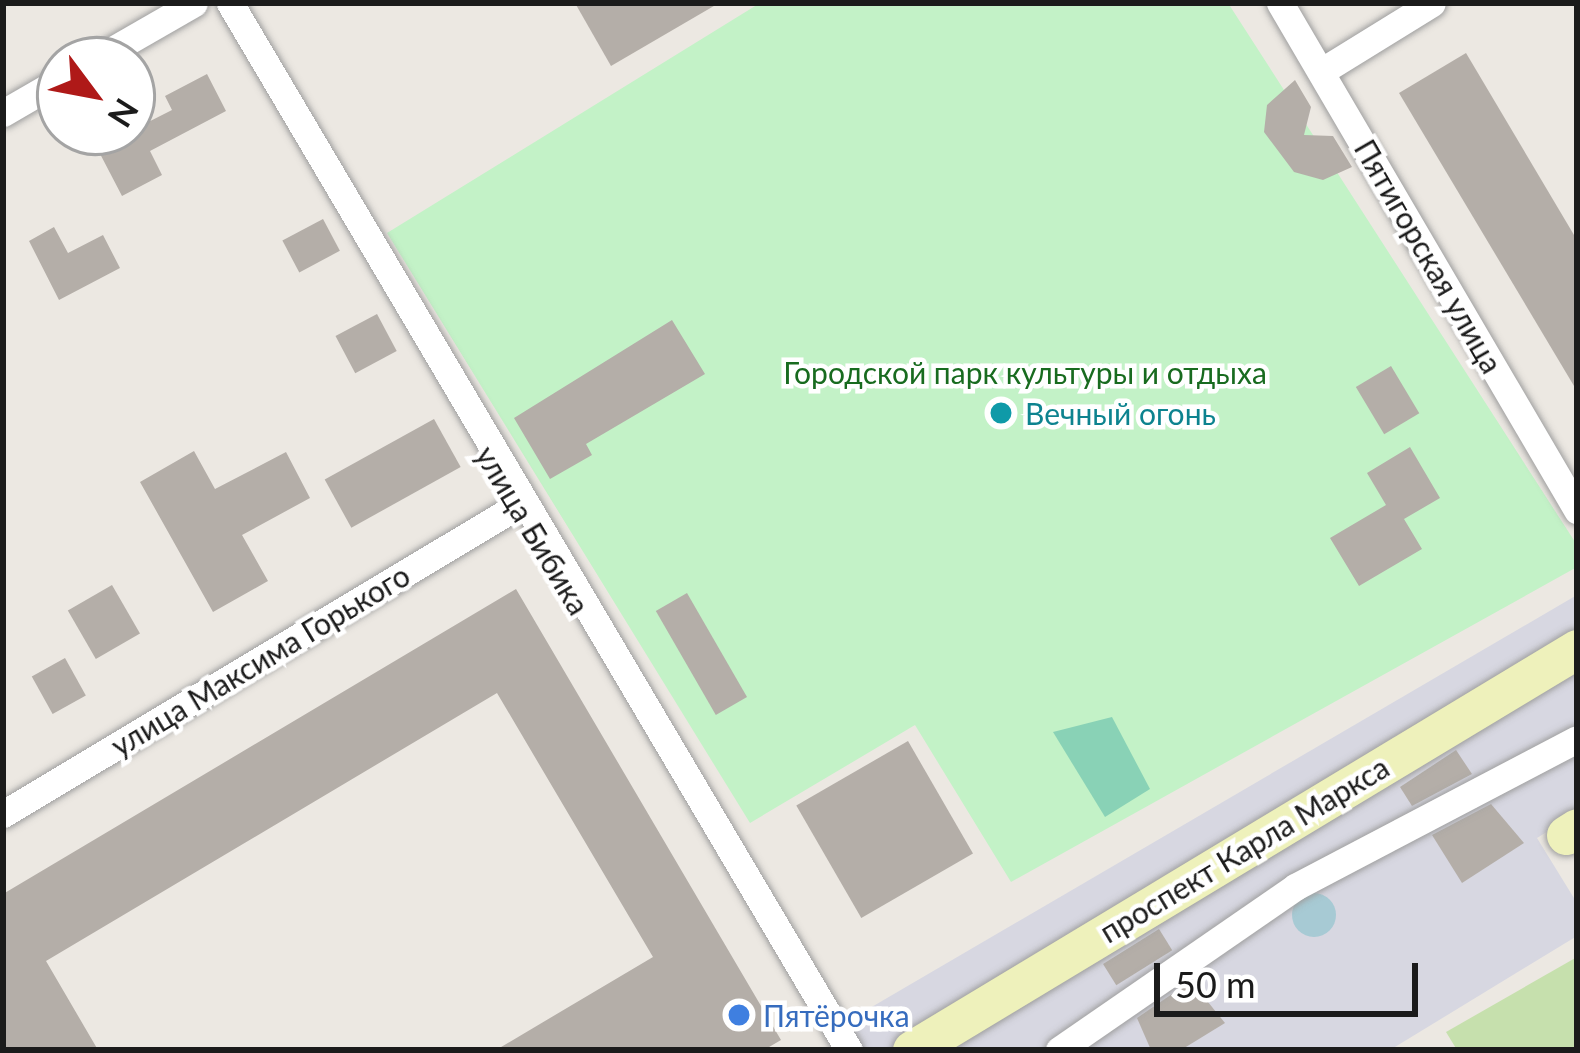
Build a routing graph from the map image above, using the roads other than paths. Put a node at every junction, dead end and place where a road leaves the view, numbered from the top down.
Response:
1 (194, 3) edge
2 (230, 3) edge
3 (1280, 3) edge
4 (1432, 3) edge
5 (137, 36) edge
6 (1322, 71) junction
7 (36, 94) edge
8 (3, 113) edge
9 (517, 506) junction
10 (1577, 510) edge
11 (1577, 649) edge
12 (1577, 739) edge
13 (3, 814) edge
14 (849, 1050) edge
15 (912, 1050) edge
16 (1059, 1050) edge

1 - 5 street
2 - 9 street, улица Бибика
3 - 6 street, Пятигорская улица
4 - 6 street
6 - 10 street, Пятигорская улица
7 - 8 street
9 - 13 street, улица Максима Горького
9 - 14 street, улица Бибика
11 - 15 street, проспект Карла Маркса
12 - 16 street, проспект Карла Маркса

